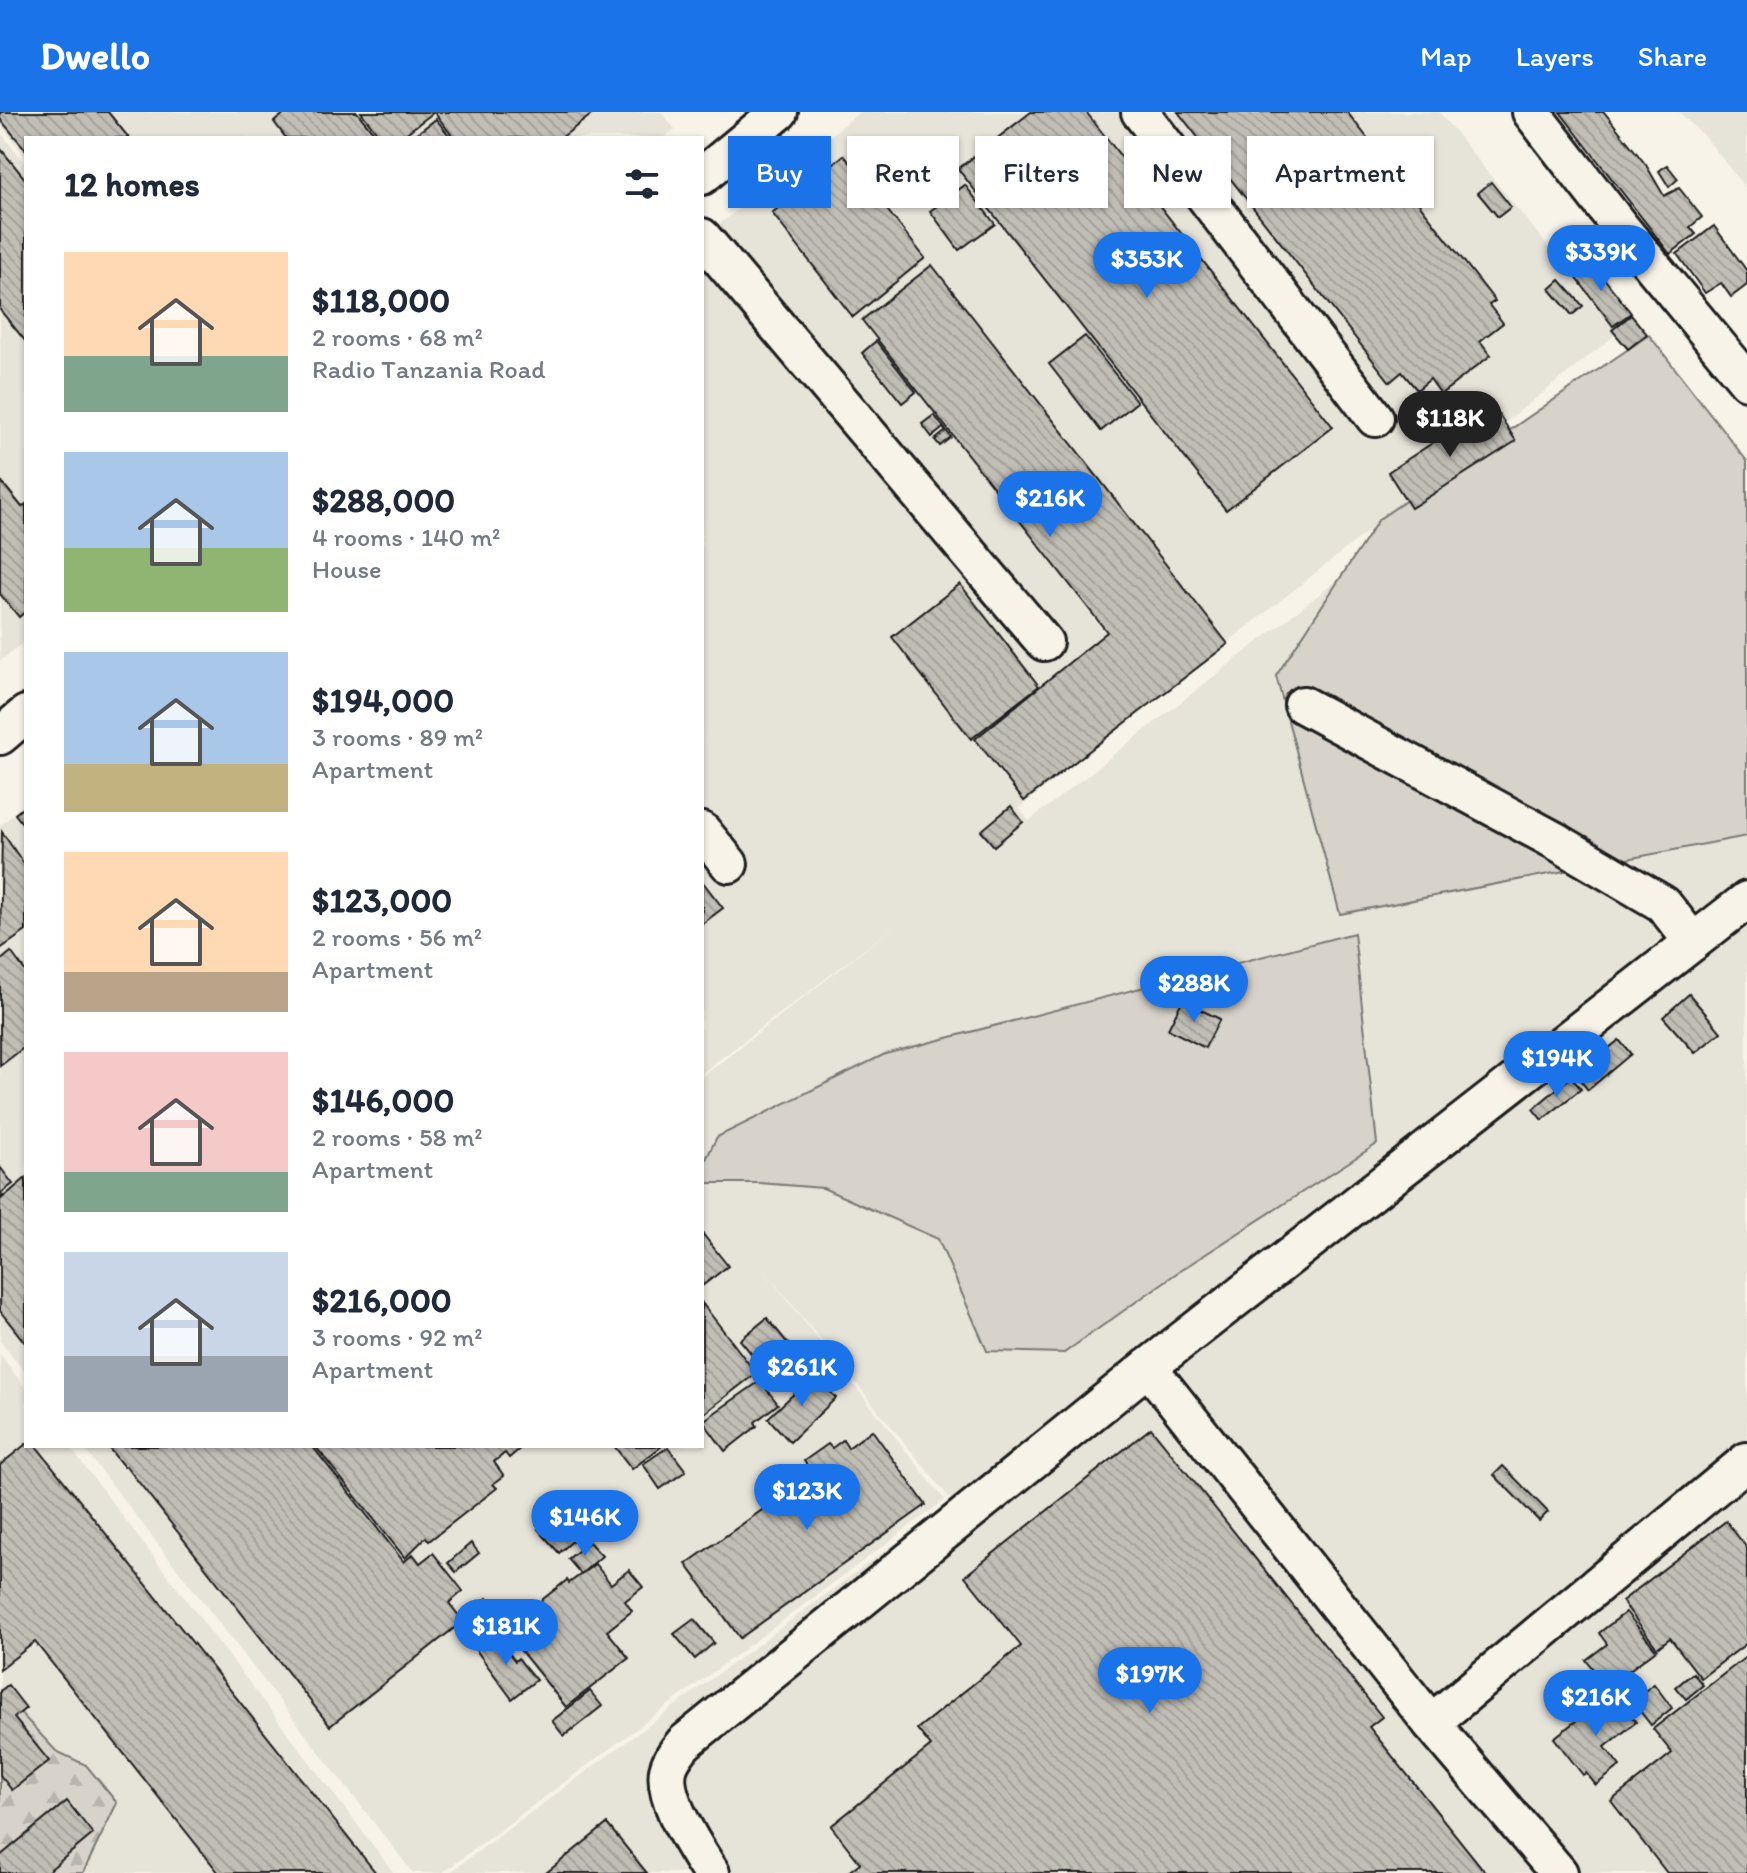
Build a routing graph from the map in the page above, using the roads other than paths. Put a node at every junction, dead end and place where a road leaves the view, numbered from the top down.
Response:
1 (779, 112) edge
2 (1140, 112) edge
3 (1531, 112) edge
4 (704, 174) edge
5 (704, 239) edge
6 (1747, 381) edge
7 (1375, 418) dead end
8 (1044, 642) dead end
9 (1303, 705) dead end
10 (24, 716) edge
11 (0, 736) edge
12 (704, 833) edge
13 (729, 864) dead end
14 (1747, 900) edge
15 (1693, 942) junction
16 (1148, 1367) junction
17 (1747, 1461) edge
18 (1431, 1723) junction
19 (711, 1873) edge
20 (1559, 1873) edge

1 - 4 street
2 - 7 street
3 - 6 street
5 - 8 street
9 - 15 street
10 - 11 street
12 - 13 street
14 - 15 street
15 - 16 street
16 - 18 street
16 - 19 street
17 - 18 street
18 - 20 street

